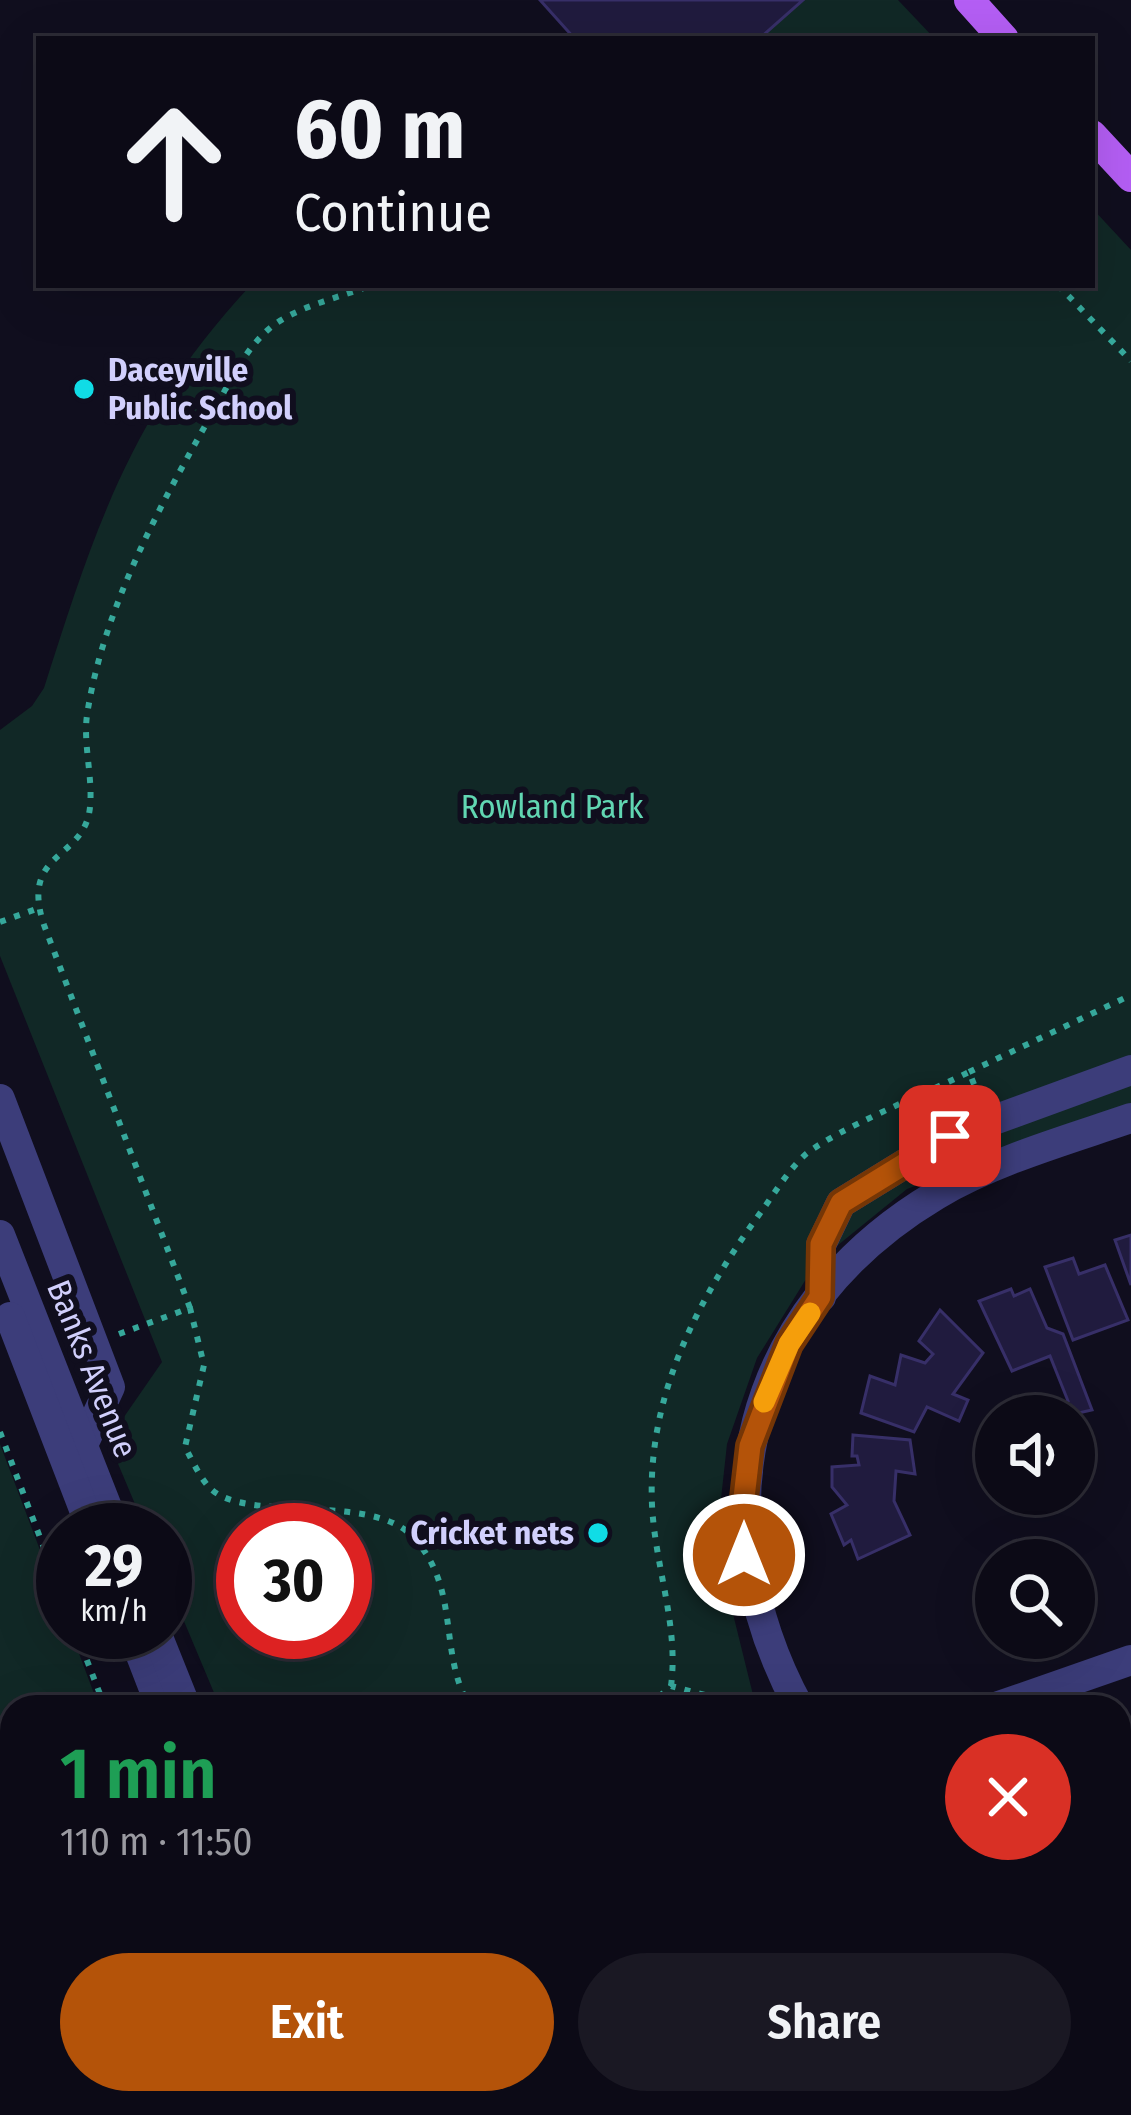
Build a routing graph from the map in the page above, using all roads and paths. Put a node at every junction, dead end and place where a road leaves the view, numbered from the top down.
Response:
1 (969, 0) edge
2 (1001, 36) edge
3 (1095, 138) edge
4 (1131, 177) edge
5 (363, 288) edge
6 (1061, 288) edge
7 (1131, 362) edge
8 (39, 908) junction
9 (0, 922) edge
10 (1131, 994) edge
11 (1131, 1070) edge
12 (969, 1072) junction
13 (0, 1099) edge
14 (1131, 1118) edge
15 (989, 1122) junction
16 (0, 1235) edge
17 (0, 1290) edge
18 (820, 1297) junction
19 (190, 1308) junction
20 (93, 1343) junction
21 (0, 1432) edge
22 (83, 1445) junction
23 (82, 1503) edge
24 (106, 1503) edge
25 (36, 1527) edge
26 (86, 1659) edge
27 (142, 1659) edge
28 (167, 1659) edge
29 (1131, 1660) edge
30 (671, 1686) junction
31 (100, 1695) edge
32 (156, 1695) edge
33 (181, 1695) edge
34 (463, 1695) edge
35 (661, 1695) edge
36 (705, 1695) edge
37 (794, 1695) edge
38 (1030, 1695) edge

1 - 2 main road
3 - 4 main road
5 - 8 path
6 - 7 path
8 - 9 path
8 - 19 path
10 - 12 path
11 - 15 street
12 - 15 path
12 - 30 path
13 - 20 street
14 - 18 street
15 - 18 street
16 - 22 street, Banks Avenue
17 - 23 street, Banks Avenue
18 - 37 street
19 - 20 path
19 - 34 path
20 - 22 street
21 - 25 path
22 - 24 street, Banks Avenue
26 - 31 path
27 - 32 street
28 - 33 street
29 - 38 street
30 - 35 path
30 - 36 path

